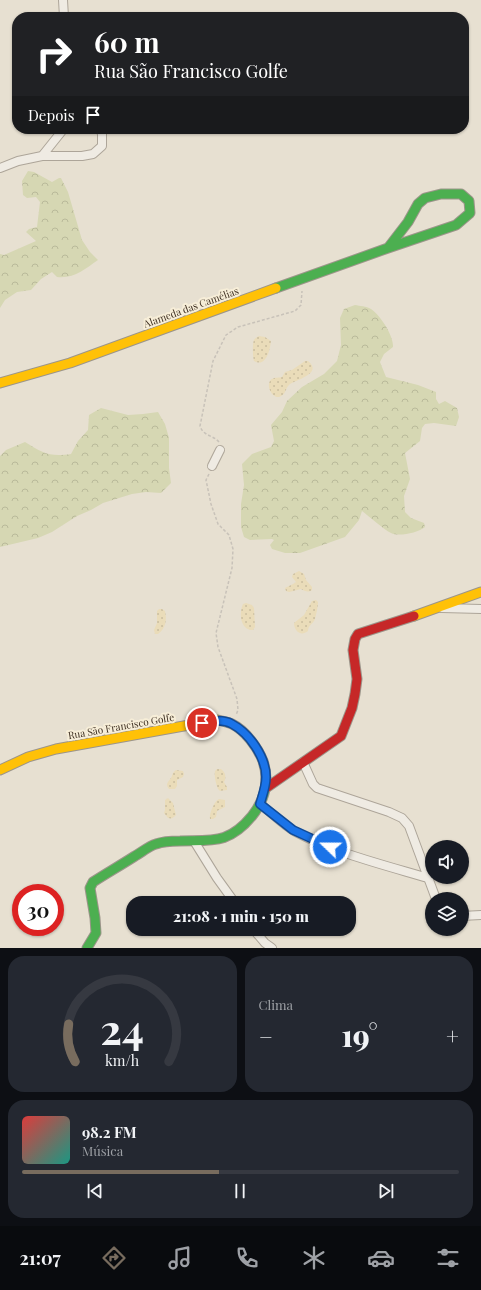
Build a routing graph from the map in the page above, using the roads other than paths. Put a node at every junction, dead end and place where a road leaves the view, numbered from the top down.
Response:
1 (63, 0) edge
2 (64, 12) edge
3 (59, 134) edge
4 (102, 134) edge
5 (42, 156) junction
6 (0, 168) edge
7 (388, 248) junction
8 (0, 383) edge
9 (220, 450) road end
10 (212, 466) road end
11 (481, 592) edge
12 (437, 608) junction
13 (481, 609) edge
14 (303, 762) junction
15 (0, 770) edge
16 (266, 788) junction
17 (260, 804) junction
18 (194, 841) junction
19 (425, 870) edge
20 (425, 880) edge
21 (230, 896) edge
22 (481, 915) edge
23 (469, 916) edge
24 (260, 936) edge
25 (88, 946) edge
26 (269, 946) edge

1 - 2 street
3 - 5 street
4 - 5 street
5 - 6 street
7 - 7 street, Alameda das Camélias
7 - 8 street, Alameda das Camélias
9 - 10 street
11 - 12 street
12 - 13 street
12 - 14 street
14 - 16 street
14 - 19 street
15 - 16 street, Rua São Francisco Golfe
16 - 17 street
17 - 18 street
17 - 20 street
18 - 21 street
18 - 25 street
22 - 23 street
24 - 26 street

